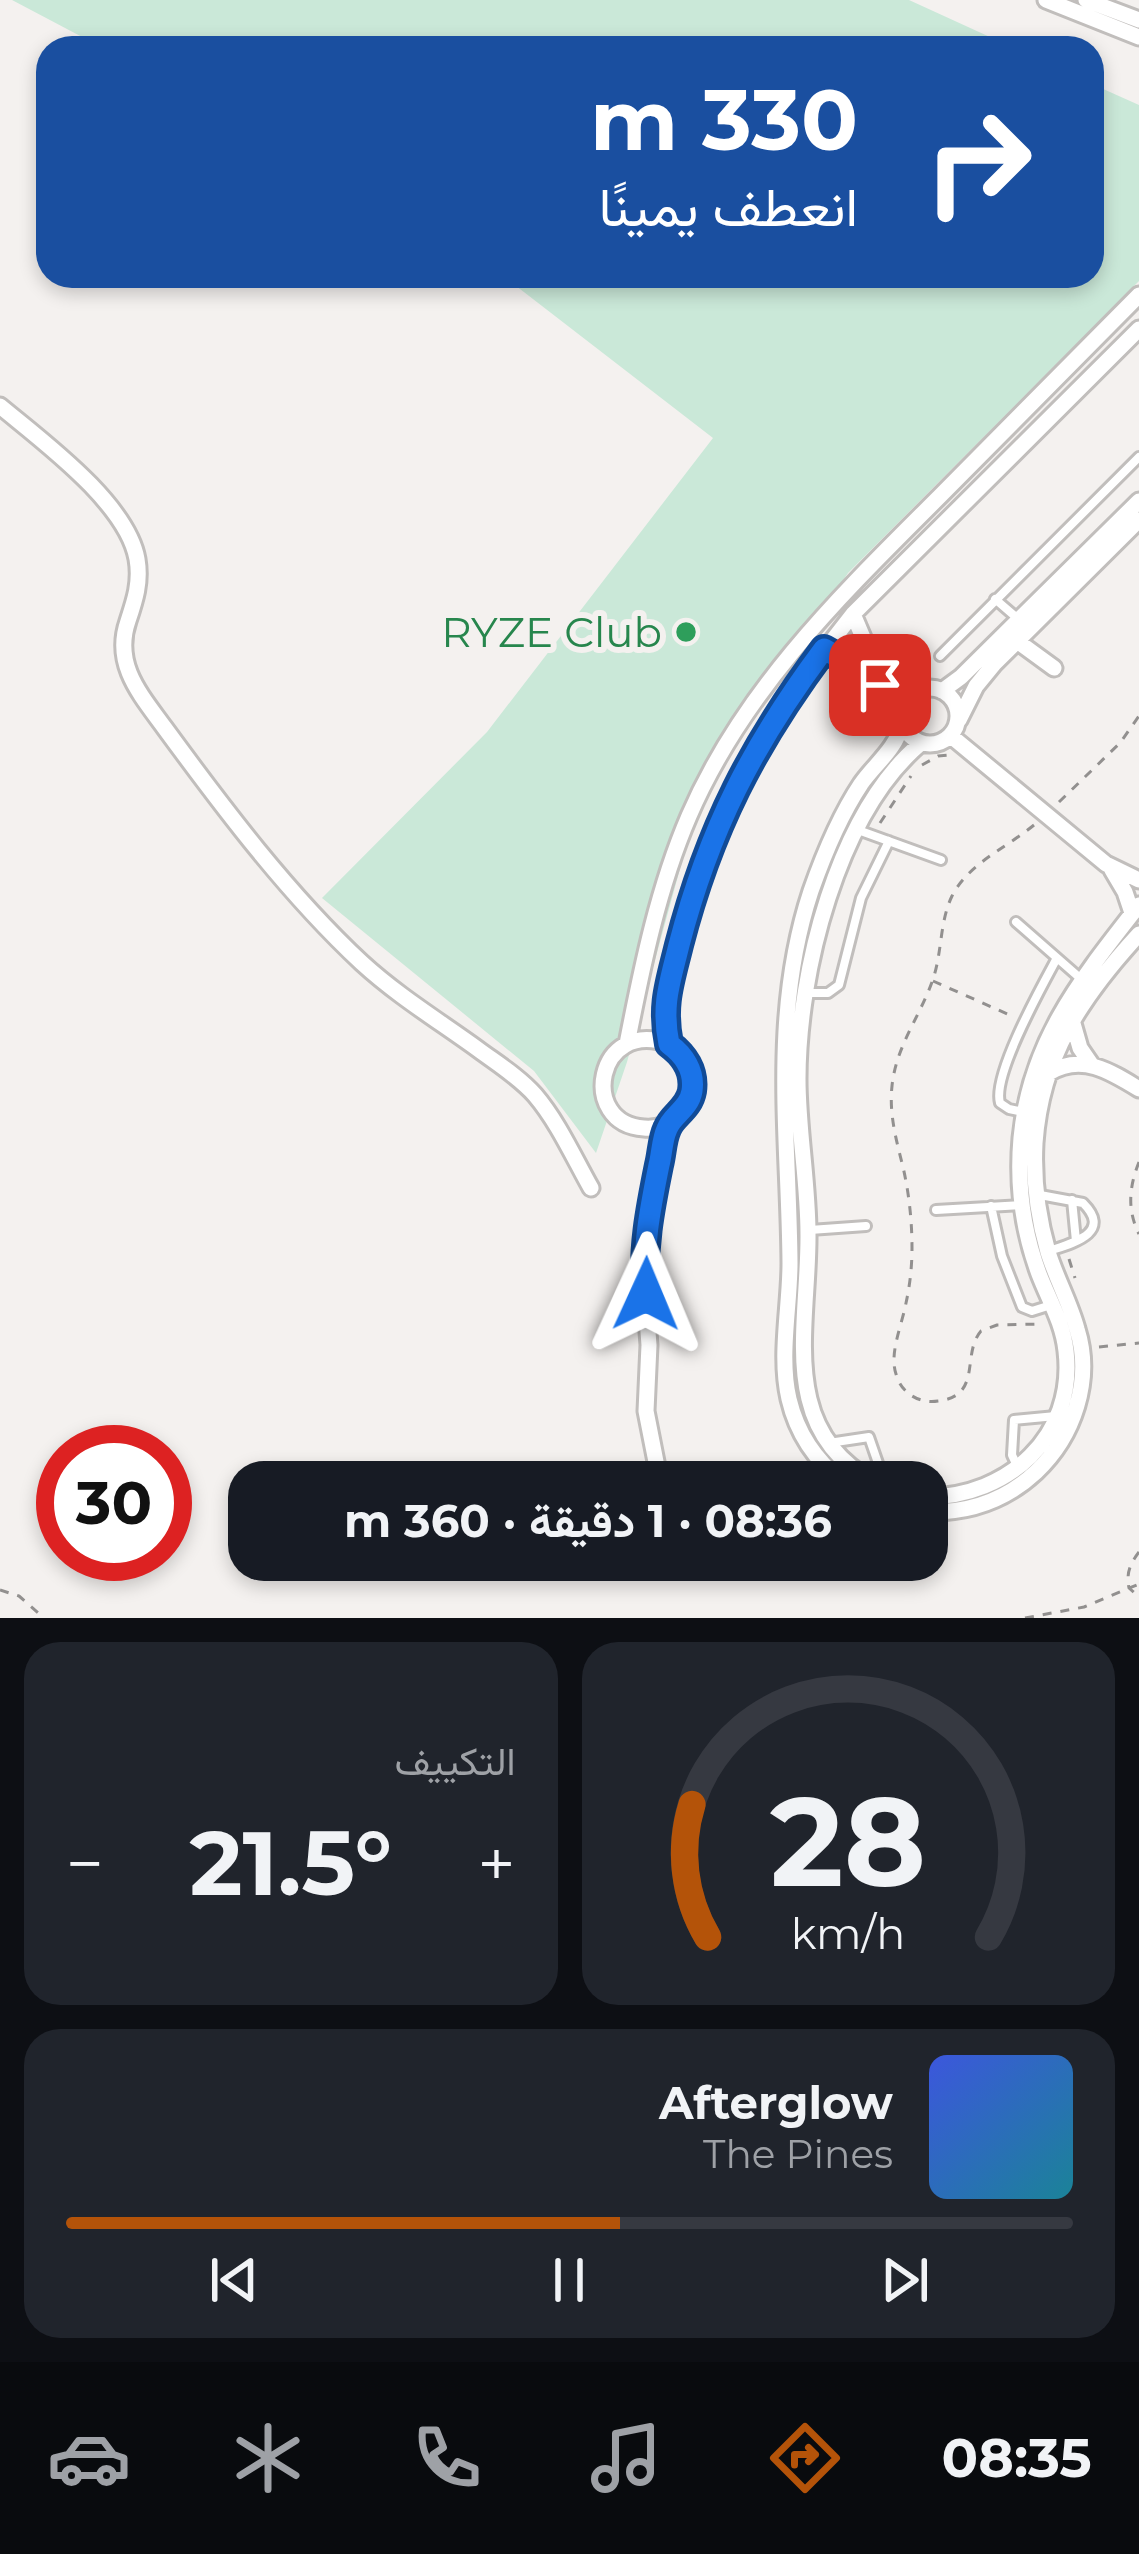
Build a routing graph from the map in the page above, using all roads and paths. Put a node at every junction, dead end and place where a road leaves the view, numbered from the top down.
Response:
1 (1046, 0) edge
2 (1086, 0) edge
3 (1139, 20) edge
4 (1139, 37) edge
5 (1139, 295) edge
6 (1139, 329) edge
7 (0, 406) edge
8 (1139, 457) edge
9 (1139, 501) edge
10 (1139, 520) edge
11 (995, 599) junction
12 (853, 614) junction
13 (1019, 620) junction
14 (1017, 641) junction
15 (824, 649) junction
16 (940, 656) dead end
17 (1054, 668) dead end
18 (942, 691) junction
19 (910, 698) junction
20 (1139, 716) edge
21 (902, 724) junction
22 (955, 732) junction
23 (920, 743) junction
24 (1046, 814) junction
25 (865, 832) junction
26 (890, 841) junction
27 (941, 860) dead end
28 (1106, 863) junction
29 (1139, 880) edge
30 (1136, 909) edge
31 (1016, 922) dead end
32 (1139, 934) edge
33 (1058, 958) junction
34 (1082, 979) junction
35 (932, 980) junction
36 (806, 993) junction
37 (1072, 1019) junction
38 (1025, 1022) junction
39 (627, 1043) junction
40 (669, 1044) junction
41 (1091, 1064) junction
42 (1049, 1073) junction
43 (1137, 1083) edge
44 (791, 1101) junction
45 (1024, 1113) junction
46 (668, 1124) junction
47 (1139, 1162) edge
48 (591, 1188) dead end
49 (1030, 1200) junction
50 (1072, 1200) junction
51 (992, 1206) junction
52 (936, 1210) dead end
53 (866, 1226) dead end
54 (808, 1230) junction
55 (1139, 1234) edge
56 (1036, 1236) junction
57 (1076, 1241) junction
58 (1048, 1252) junction
59 (1056, 1312) junction
60 (1139, 1343) edge
61 (1082, 1349) junction
62 (1058, 1415) junction
63 (828, 1444) junction
64 (656, 1461) edge
65 (820, 1461) edge
66 (845, 1461) edge
67 (877, 1461) edge
68 (1018, 1468) junction
69 (948, 1494) edge
70 (948, 1510) edge
71 (1139, 1552) edge
72 (1139, 1584) edge
73 (1129, 1588) junction
74 (0, 1590) edge
75 (1139, 1597) edge
76 (44, 1618) edge
77 (1024, 1618) edge

1 - 4 street
2 - 3 street
5 - 39 street
6 - 12 street
7 - 48 street
8 - 11 lane
9 - 13 street
10 - 14 street
11 - 13 lane
11 - 16 lane
12 - 15 street
12 - 19 street
13 - 18 street
14 - 17 street
14 - 22 street
15 - 19 street
15 - 40 street
18 - 19 street
18 - 22 street
19 - 21 street
20 - 24 path
21 - 23 street
21 - 44 street
22 - 23 street
22 - 24 street
22 - 25 path
23 - 25 street
24 - 28 street
24 - 35 path
25 - 26 lane
25 - 36 street
26 - 27 lane
26 - 36 lane
28 - 29 street
28 - 30 street
30 - 34 street
31 - 33 lane
32 - 37 street
33 - 34 lane
33 - 38 lane
34 - 45 street
35 - 38 path
35 - 59 path
36 - 44 street
37 - 41 street
37 - 42 street
38 - 45 lane
39 - 40 street
39 - 46 street
40 - 46 street
41 - 42 street
41 - 43 street
42 - 49 street
44 - 54 street
44 - 65 street
45 - 49 street
46 - 64 street
47 - 55 path
49 - 50 lane
49 - 51 lane
49 - 56 street
50 - 57 lane
50 - 57 lane
51 - 52 lane
51 - 59 lane
53 - 54 lane
54 - 63 street
56 - 58 street
56 - 59 street
57 - 58 lane
58 - 61 street
59 - 62 street
60 - 61 path
61 - 70 street
62 - 68 street
62 - 68 lane
63 - 66 street
63 - 67 lane
68 - 69 street
71 - 73 path
72 - 73 path
73 - 75 path
73 - 77 path
74 - 76 path

